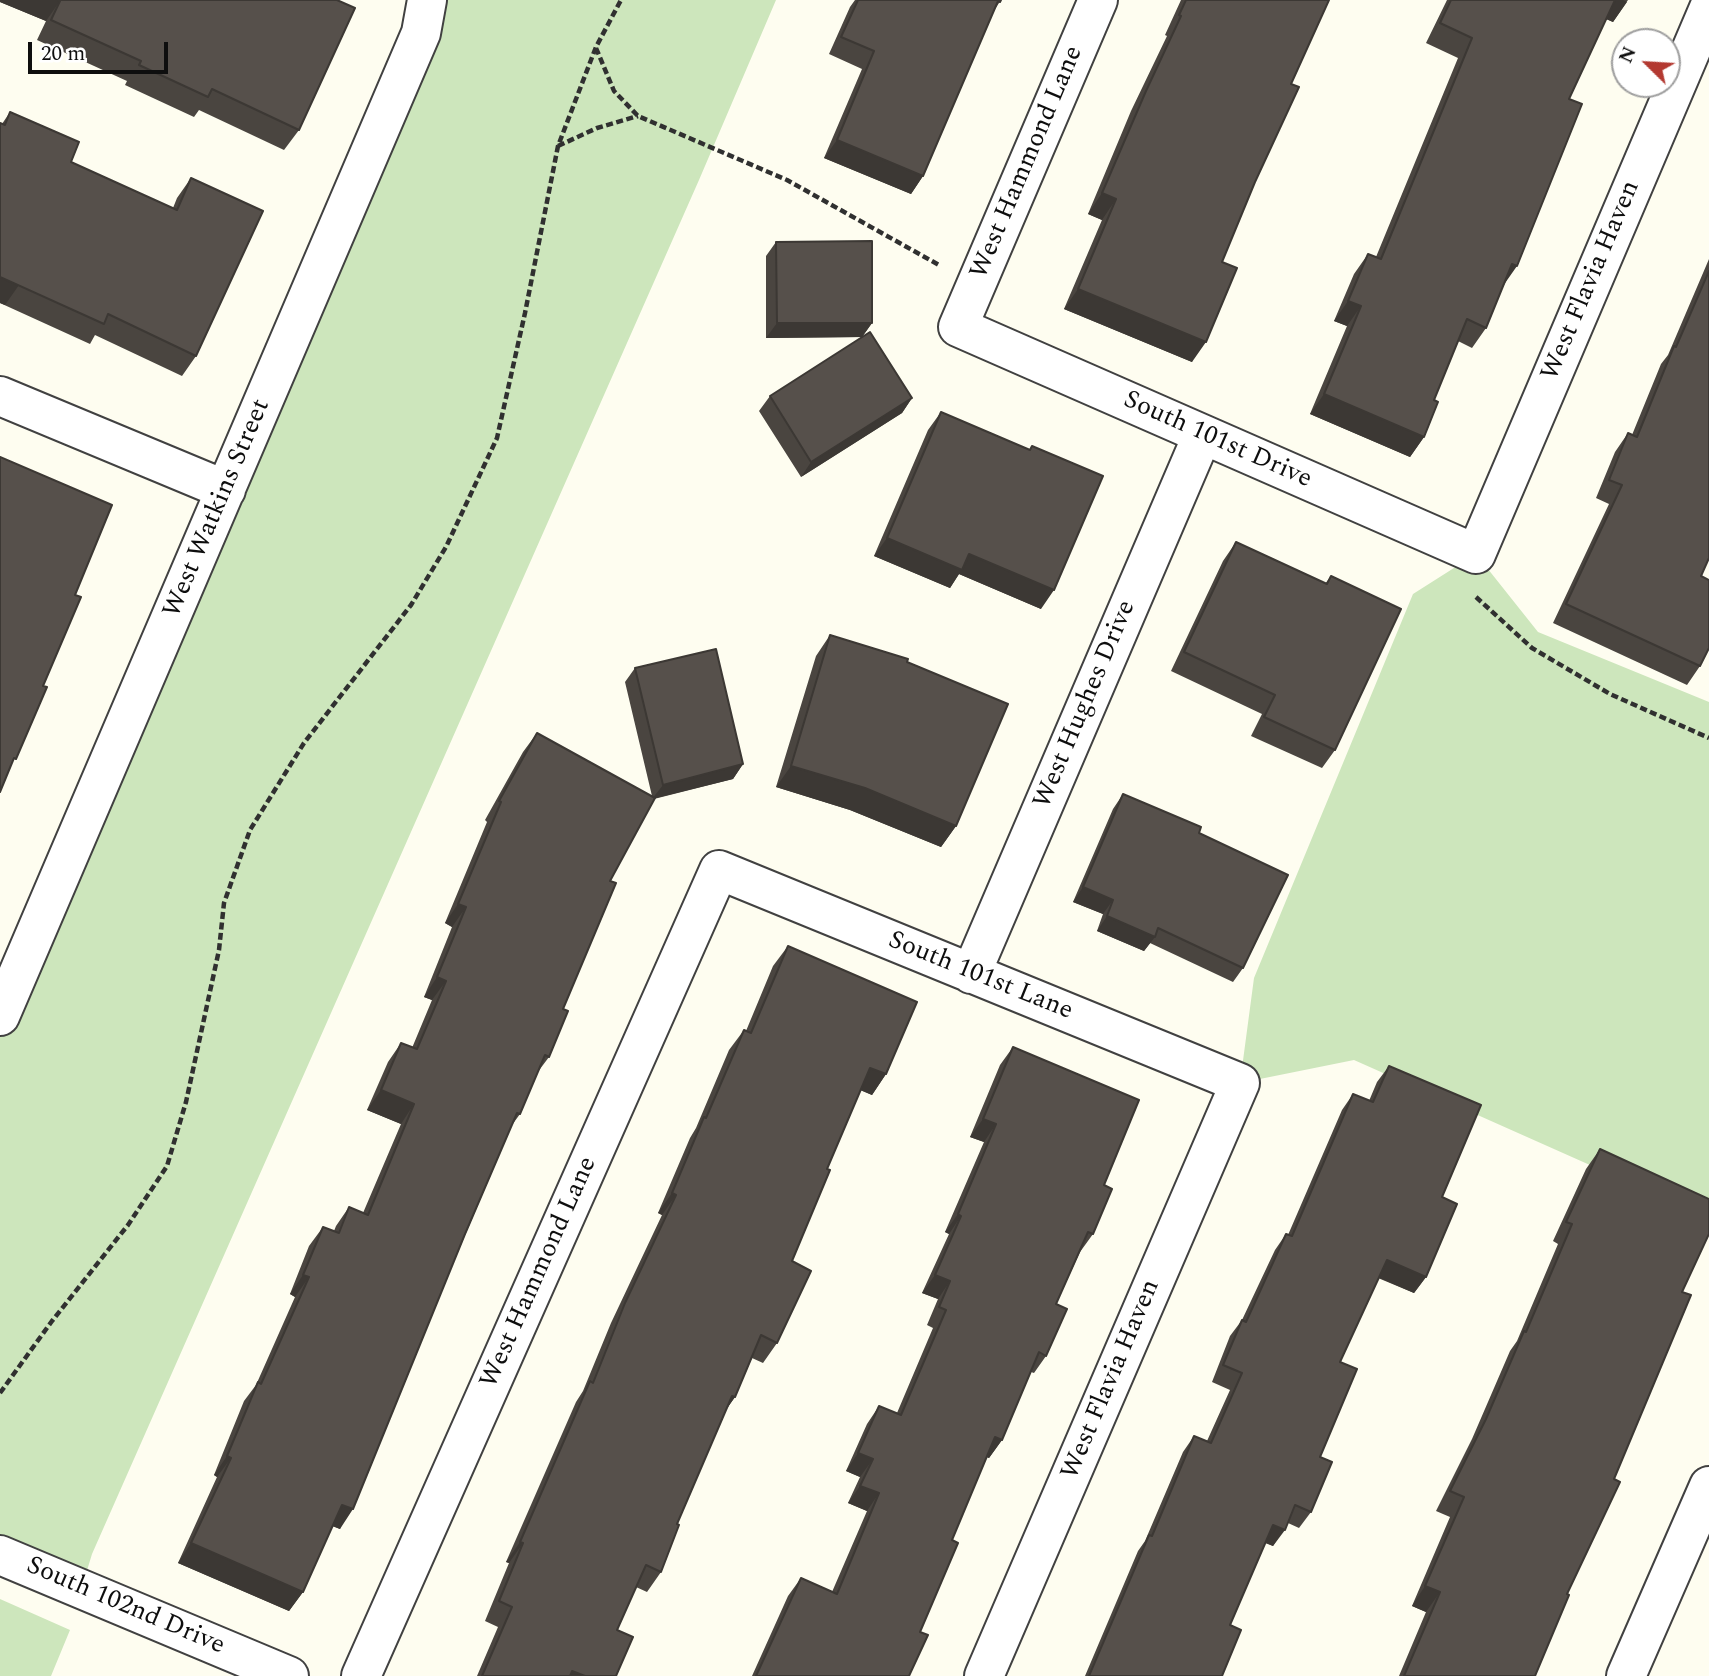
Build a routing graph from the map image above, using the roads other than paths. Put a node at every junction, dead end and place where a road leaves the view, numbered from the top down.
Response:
1 (427, 0) edge
2 (1098, 0) edge
3 (1709, 8) edge
4 (958, 327) joint
5 (0, 396) edge
6 (1202, 436) junction
7 (226, 490) junction
8 (1476, 554) joint
9 (719, 870) joint
10 (971, 974) junction
11 (0, 1016) edge
12 (1240, 1083) joint
13 (1709, 1486) edge
14 (0, 1555) edge
15 (289, 1676) edge
16 (362, 1676) edge
17 (984, 1676) edge
18 (1626, 1676) edge

1 - 7 street, West Watkins Street
2 - 4 street, West Hammond Lane
3 - 8 street, West Flavia Haven
4 - 6 street, South 101st Drive
5 - 7 street
6 - 8 street, South 101st Drive
6 - 10 street, West Hughes Drive
7 - 11 street, West Watkins Street
9 - 10 street, South 101st Lane
9 - 16 street, West Hammond Lane
10 - 12 street, South 101st Lane
12 - 17 street, West Flavia Haven
13 - 18 street
14 - 15 street, South 102nd Drive

